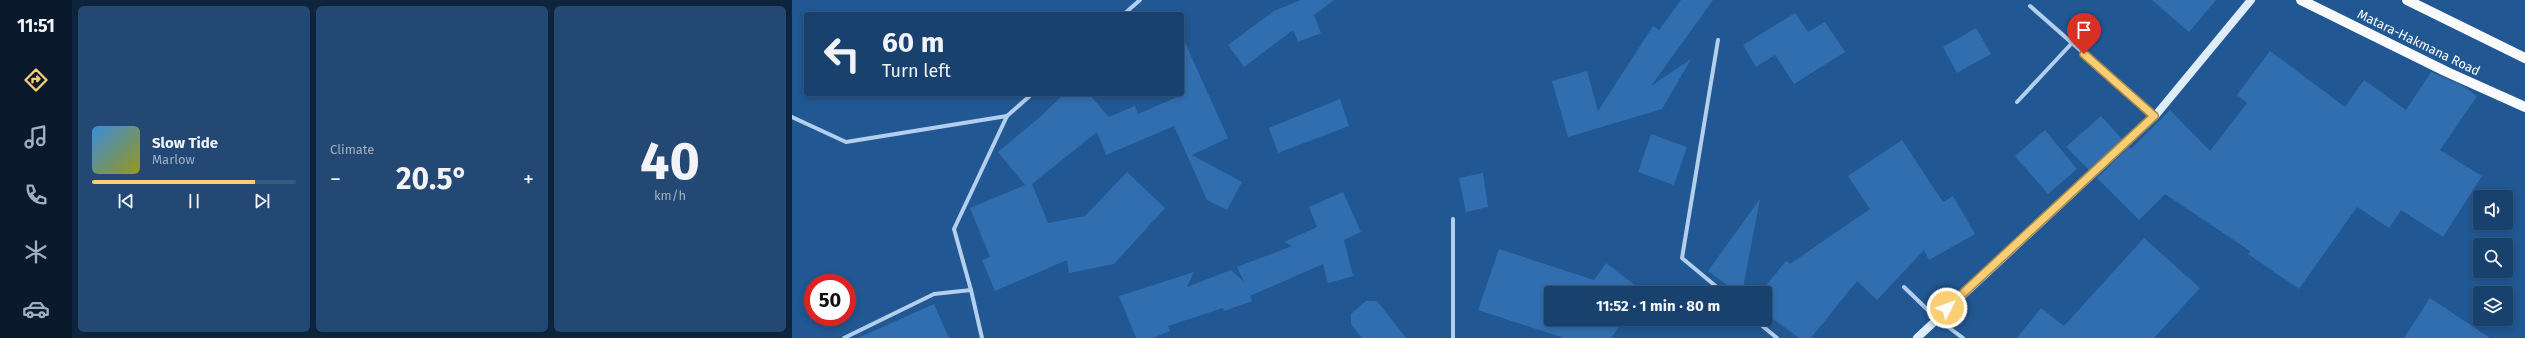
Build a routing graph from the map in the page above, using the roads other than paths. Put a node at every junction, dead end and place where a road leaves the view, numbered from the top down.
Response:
1 (1140, 0) edge
2 (2251, 0) edge
3 (2302, 0) edge
4 (2407, 0) edge
5 (2030, 6) dead end
6 (1126, 12) edge
7 (1718, 40) dead end
8 (2072, 44) junction
9 (2525, 58) edge
10 (1030, 96) edge
11 (2018, 102) dead end
12 (2525, 107) edge
13 (1007, 116) junction
14 (2154, 116) junction
15 (792, 117) edge
16 (1453, 219) dead end
17 (1716, 286) edge
18 (1904, 287) dead end
19 (972, 290) junction
20 (1936, 318) junction
21 (1762, 326) edge
22 (844, 338) edge
23 (982, 338) edge
24 (1453, 338) edge
25 (1777, 338) edge
26 (1917, 338) edge
27 (1962, 338) edge

1 - 6 street
2 - 14 main road
3 - 12 main road, Matara-Hakmana Road
4 - 9 main road
5 - 8 street
7 - 17 street
8 - 11 street
8 - 14 street
10 - 13 street
13 - 15 street
13 - 19 street
14 - 20 main road
16 - 24 street
18 - 20 street
19 - 22 street
19 - 23 street
20 - 26 main road
20 - 27 street
21 - 25 street

